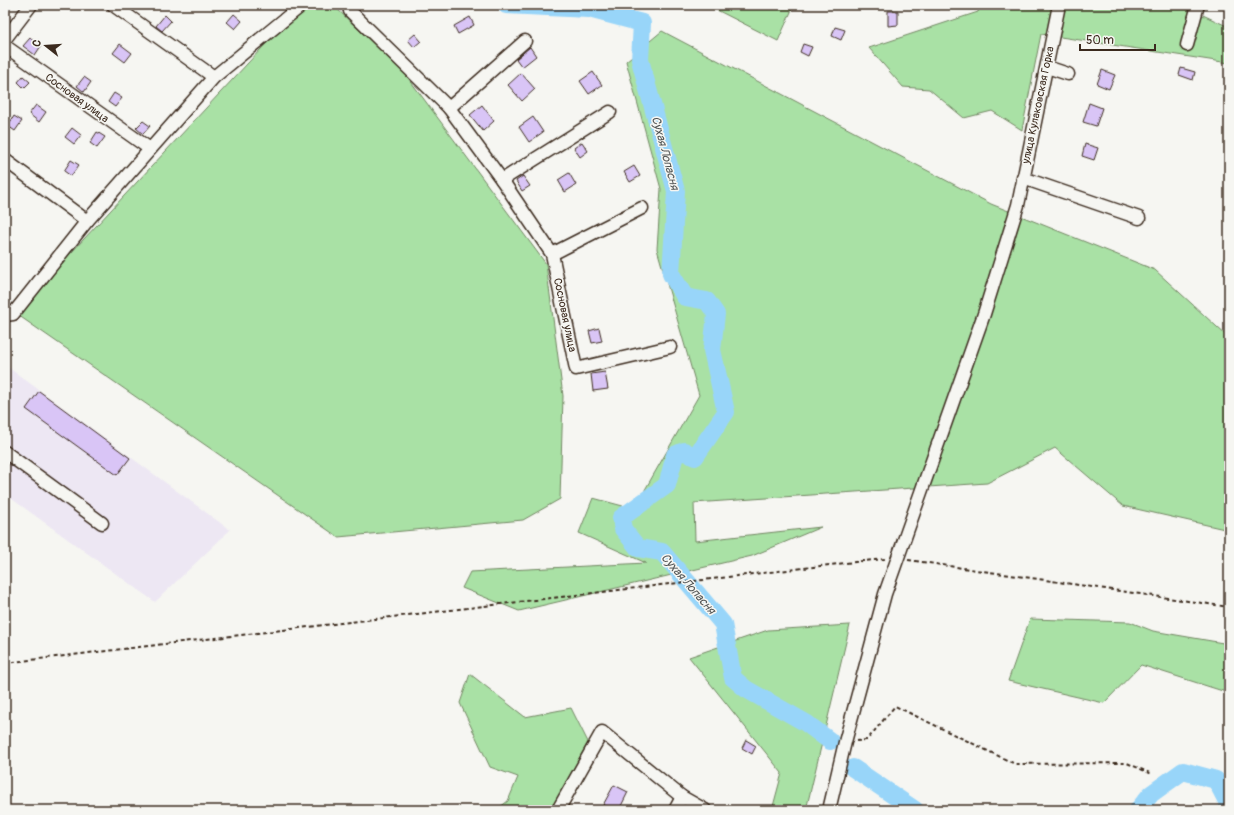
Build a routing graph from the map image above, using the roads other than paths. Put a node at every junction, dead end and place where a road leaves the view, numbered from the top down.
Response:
1 (31, 5) edge
2 (113, 5) edge
3 (302, 5) edge
4 (349, 5) edge
5 (1059, 5) edge
6 (1198, 5) edge
7 (5, 39) edge
8 (525, 41) dead end
9 (1187, 45) dead end
10 (5, 46) edge
11 (1047, 67) junction
12 (1068, 74) dead end
13 (214, 78) junction
14 (449, 108) junction
15 (610, 112) dead end
16 (150, 150) junction
17 (5, 160) edge
18 (1023, 178) junction
19 (502, 180) junction
20 (642, 208) dead end
21 (1139, 218) dead end
22 (87, 221) junction
23 (552, 254) junction
24 (5, 315) edge
25 (670, 347) dead end
26 (5, 452) edge
27 (102, 523) dead end
28 (682, 797) junction
29 (558, 810) edge
30 (675, 810) edge
31 (705, 810) edge
32 (829, 810) edge

1 - 7 street
2 - 13 street
3 - 13 street
4 - 14 street, Сосновая улица
5 - 11 street, улица Кулаковская Горка
6 - 9 street
8 - 14 street
10 - 16 street, Сосновая улица
11 - 12 street
11 - 18 street, улица Кулаковская Горка
13 - 16 street
14 - 19 street, Сосновая улица
15 - 19 street
16 - 22 street
17 - 22 street
18 - 21 street
18 - 32 street, улица Кулаковская Горка
19 - 23 street, Сосновая улица
20 - 23 street
22 - 24 street
23 - 25 street, Сосновая улица
26 - 27 street
28 - 29 street
28 - 30 street
28 - 31 street

